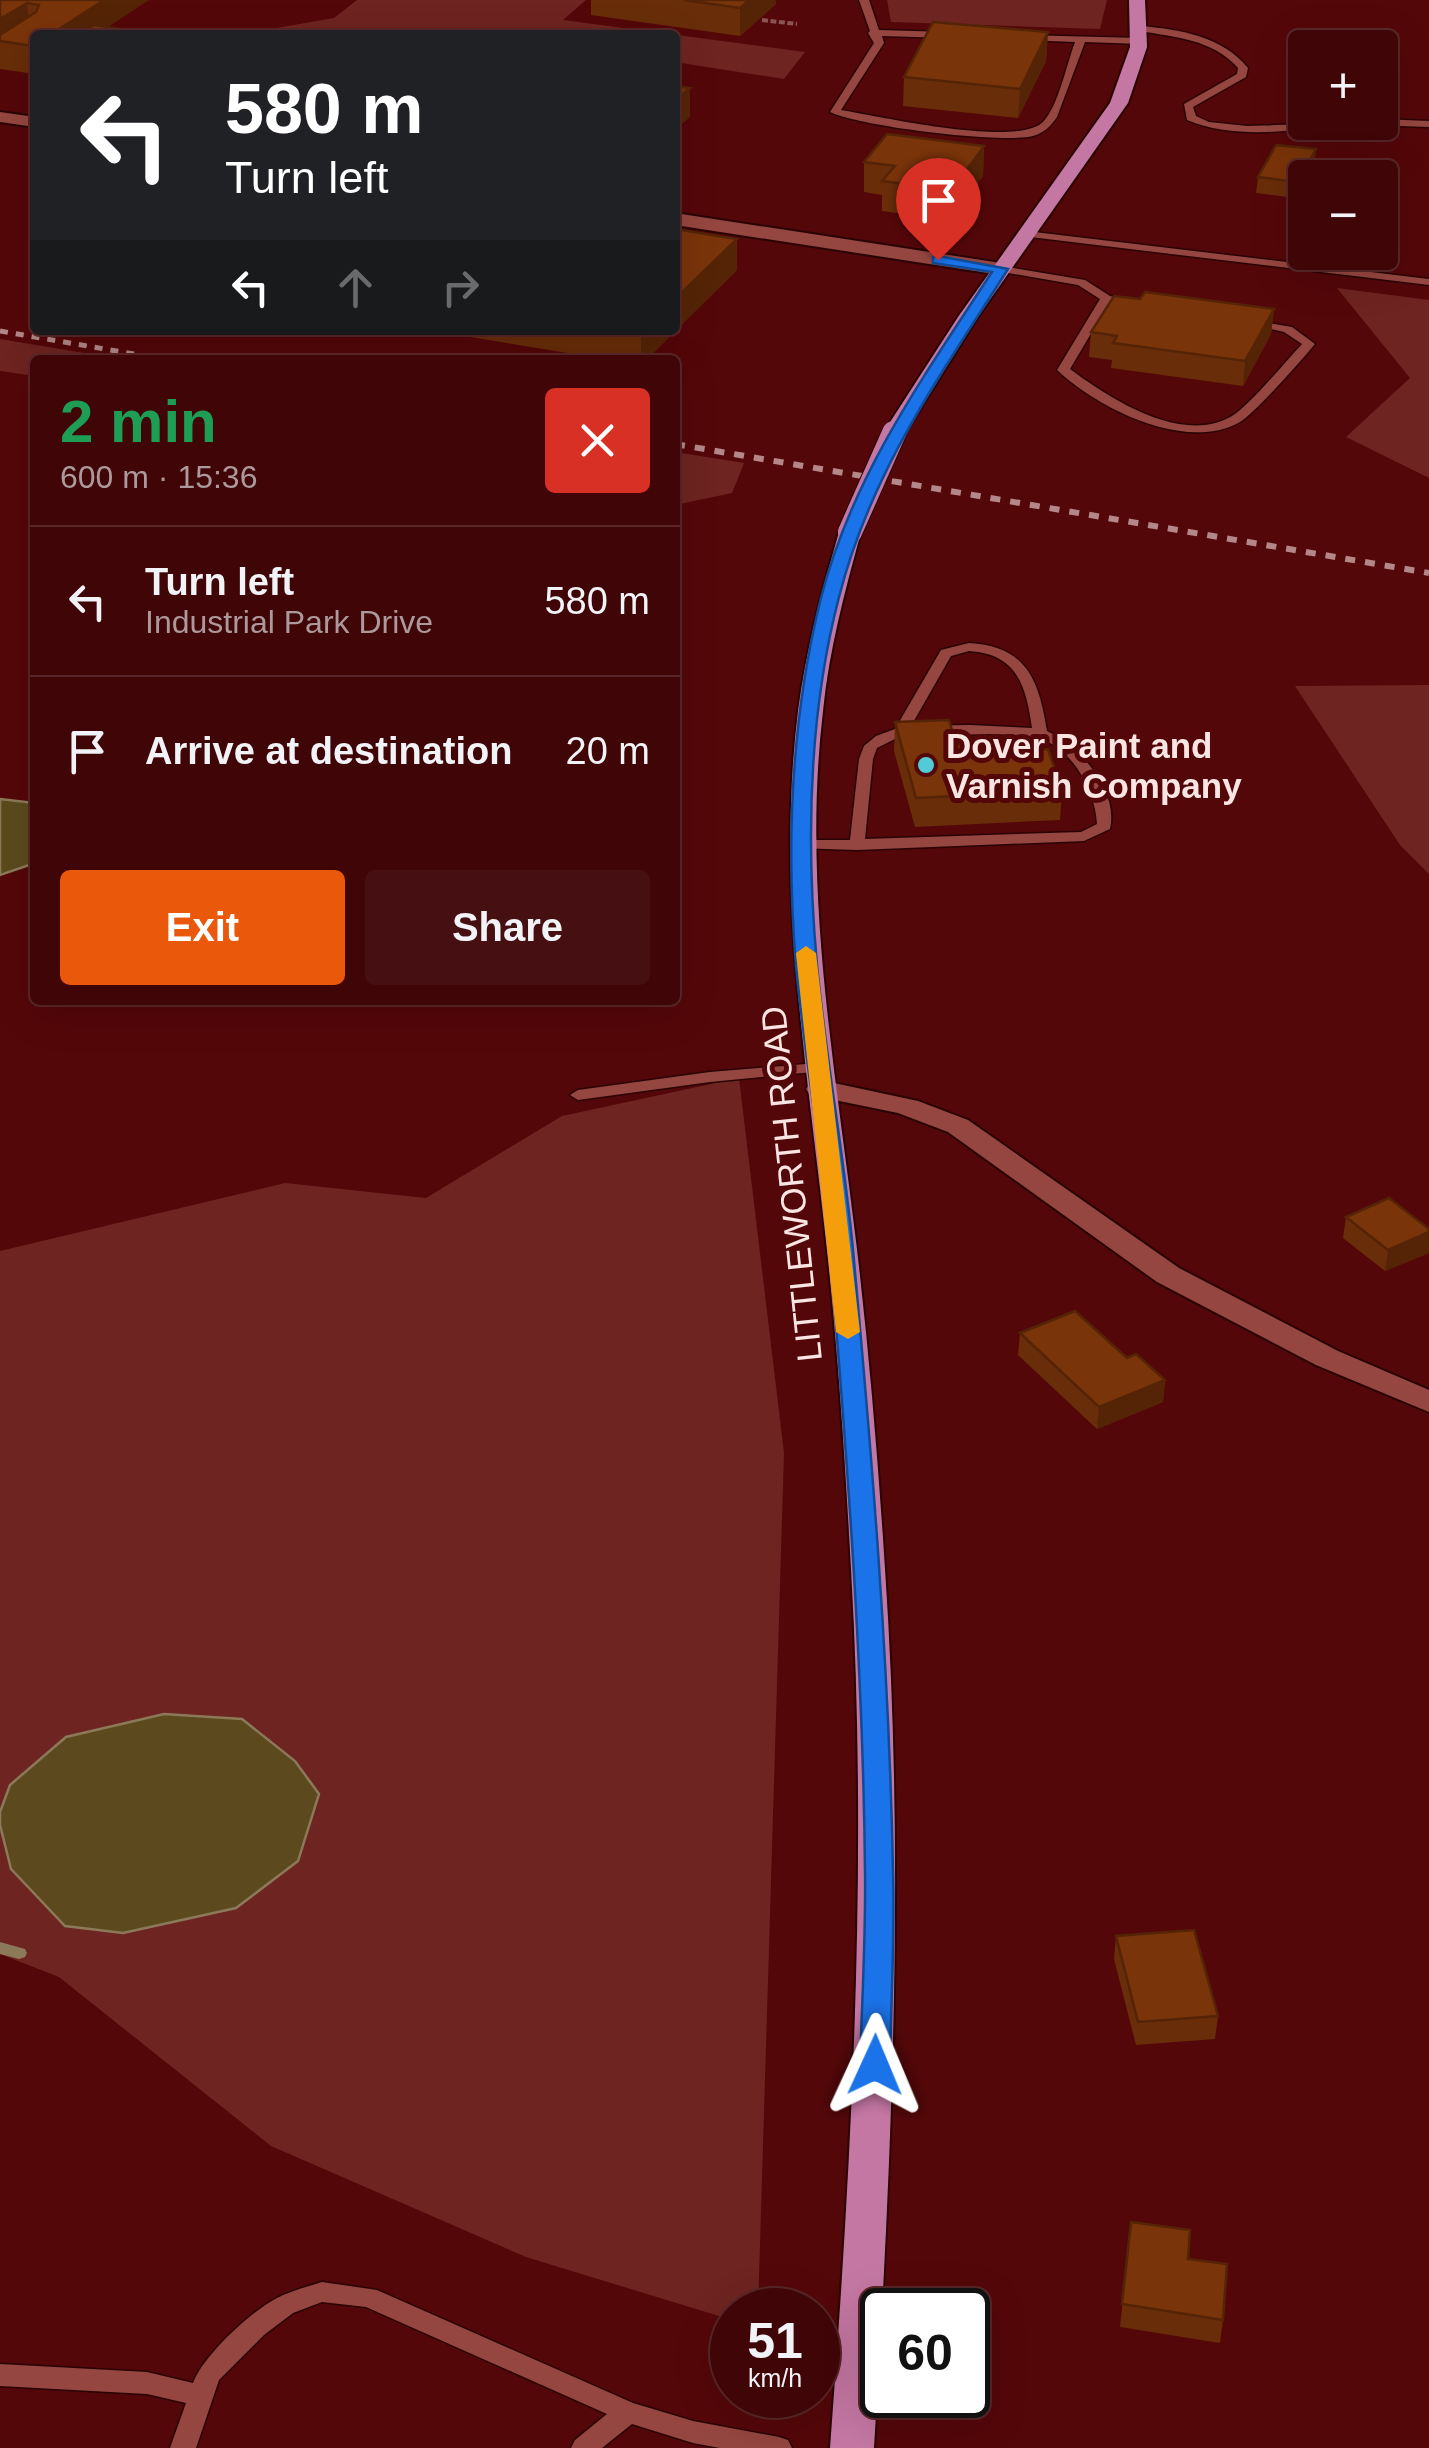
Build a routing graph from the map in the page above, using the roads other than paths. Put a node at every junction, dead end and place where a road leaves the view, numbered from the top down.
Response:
1 (864, 0) edge
2 (1138, 0) edge
3 (874, 33) junction
4 (1141, 35) junction
5 (968, 36) edge
6 (1005, 37) edge
7 (1080, 39) junction
8 (0, 116) edge
9 (30, 121) edge
10 (1398, 123) edge
11 (1429, 124) edge
12 (1288, 126) edge
13 (680, 220) edge
14 (1026, 234) junction
15 (1001, 269) junction
16 (1429, 282) edge
17 (1106, 298) junction
18 (1151, 308) edge
19 (1227, 318) edge
20 (901, 731) junction
21 (1040, 734) junction
22 (801, 845) junction
23 (858, 845) junction
24 (819, 1078) junction
25 (578, 1095) dead end
26 (1429, 1402) edge
27 (0, 2374) edge
28 (201, 2396) junction
29 (628, 2412) junction
30 (183, 2448) edge
31 (584, 2448) edge
32 (779, 2448) edge
33 (852, 2448) edge

1 - 3 lane
2 - 4 main road, LITTLEWORTH ROAD
3 - 5 lane
3 - 7 lane
4 - 7 lane
4 - 12 lane
4 - 14 main road, LITTLEWORTH ROAD
6 - 7 lane
8 - 9 street
10 - 11 lane
13 - 15 street
14 - 15 main road, LITTLEWORTH ROAD
14 - 16 lane
15 - 17 lane
15 - 22 main road, LITTLEWORTH ROAD, bridge
17 - 18 lane
17 - 19 lane
20 - 21 lane
20 - 21 lane
20 - 23 lane
21 - 23 lane
22 - 23 lane
22 - 24 main road, LITTLEWORTH ROAD
24 - 25 lane
24 - 26 street
24 - 33 main road, LITTLEWORTH ROAD
27 - 28 lane
28 - 29 lane
28 - 30 lane
29 - 31 lane
29 - 32 lane

